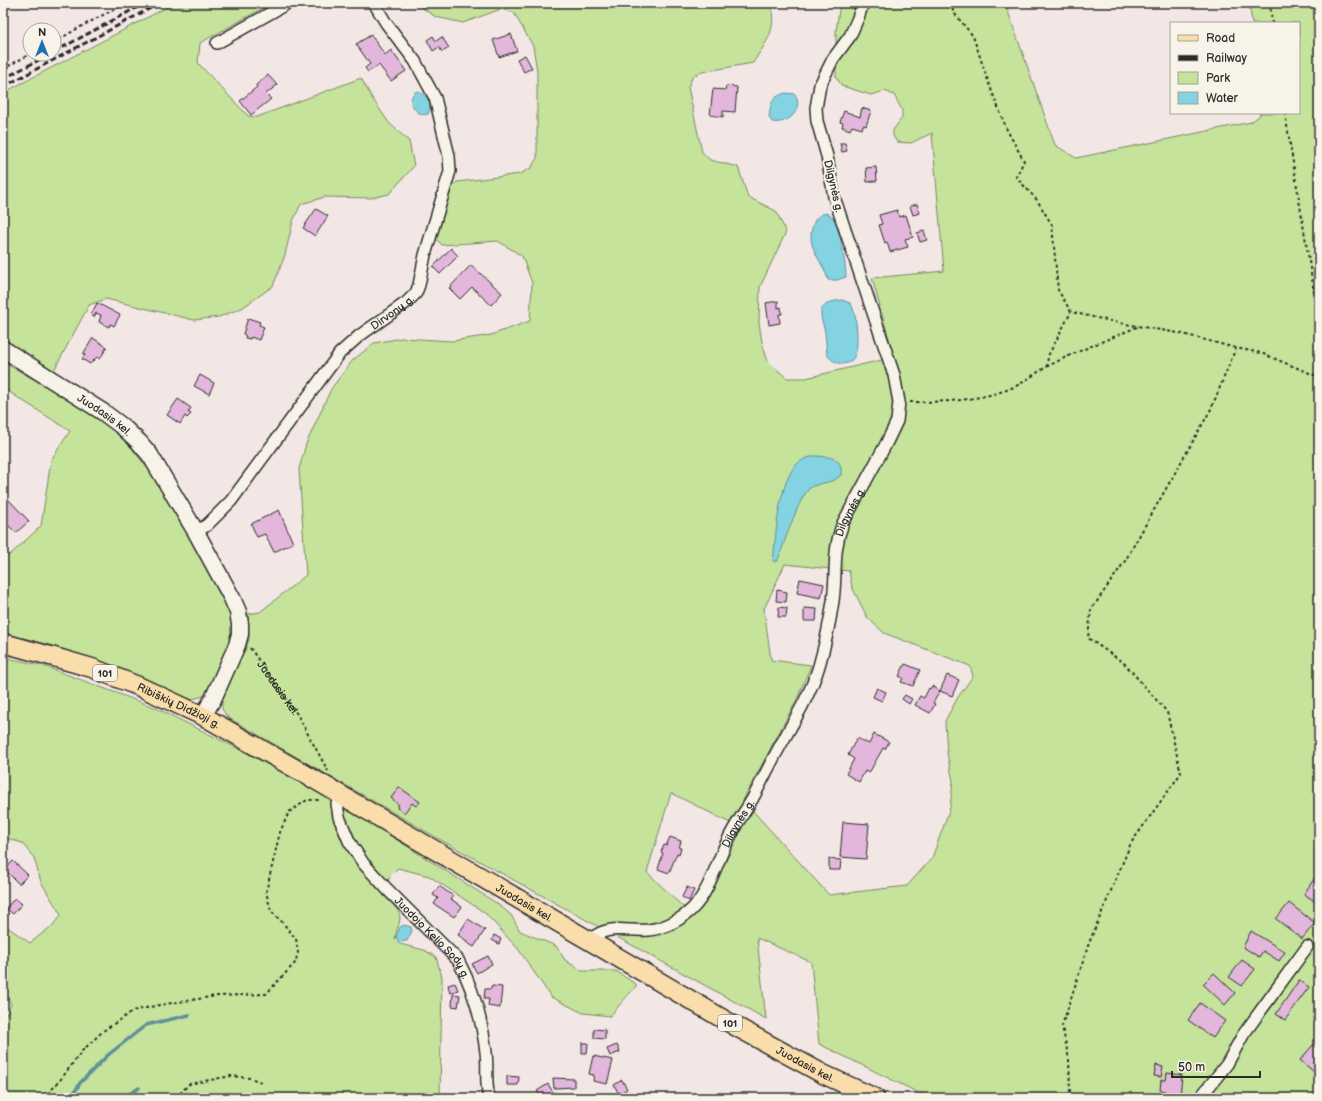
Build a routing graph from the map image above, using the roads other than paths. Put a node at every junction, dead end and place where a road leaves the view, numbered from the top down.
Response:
1 (288, 3) edge
2 (374, 3) edge
3 (863, 3) edge
4 (217, 43) dead end
5 (3, 349) edge
6 (196, 532) junction
7 (3, 643) edge
8 (202, 716) junction
9 (340, 800) junction
10 (589, 942) junction
11 (1307, 947) dead end
12 (489, 1098) edge
13 (875, 1098) edge
14 (1200, 1098) edge

1 - 4 street
2 - 6 street, Dirvonų g.
3 - 10 street, Dilgynės g.
5 - 6 street, Juodasis kel.
6 - 8 street, Juodasis kel.
7 - 8 main road, Ribiškių Didžioji g. / 101
8 - 9 main road, Ribiškių Didžioji g. / 101
9 - 10 main road, Juodasis kel. / 101
9 - 12 street, Juodojo Kelio Sodų g.
10 - 13 main road, Juodasis kel. / 101
11 - 14 street

